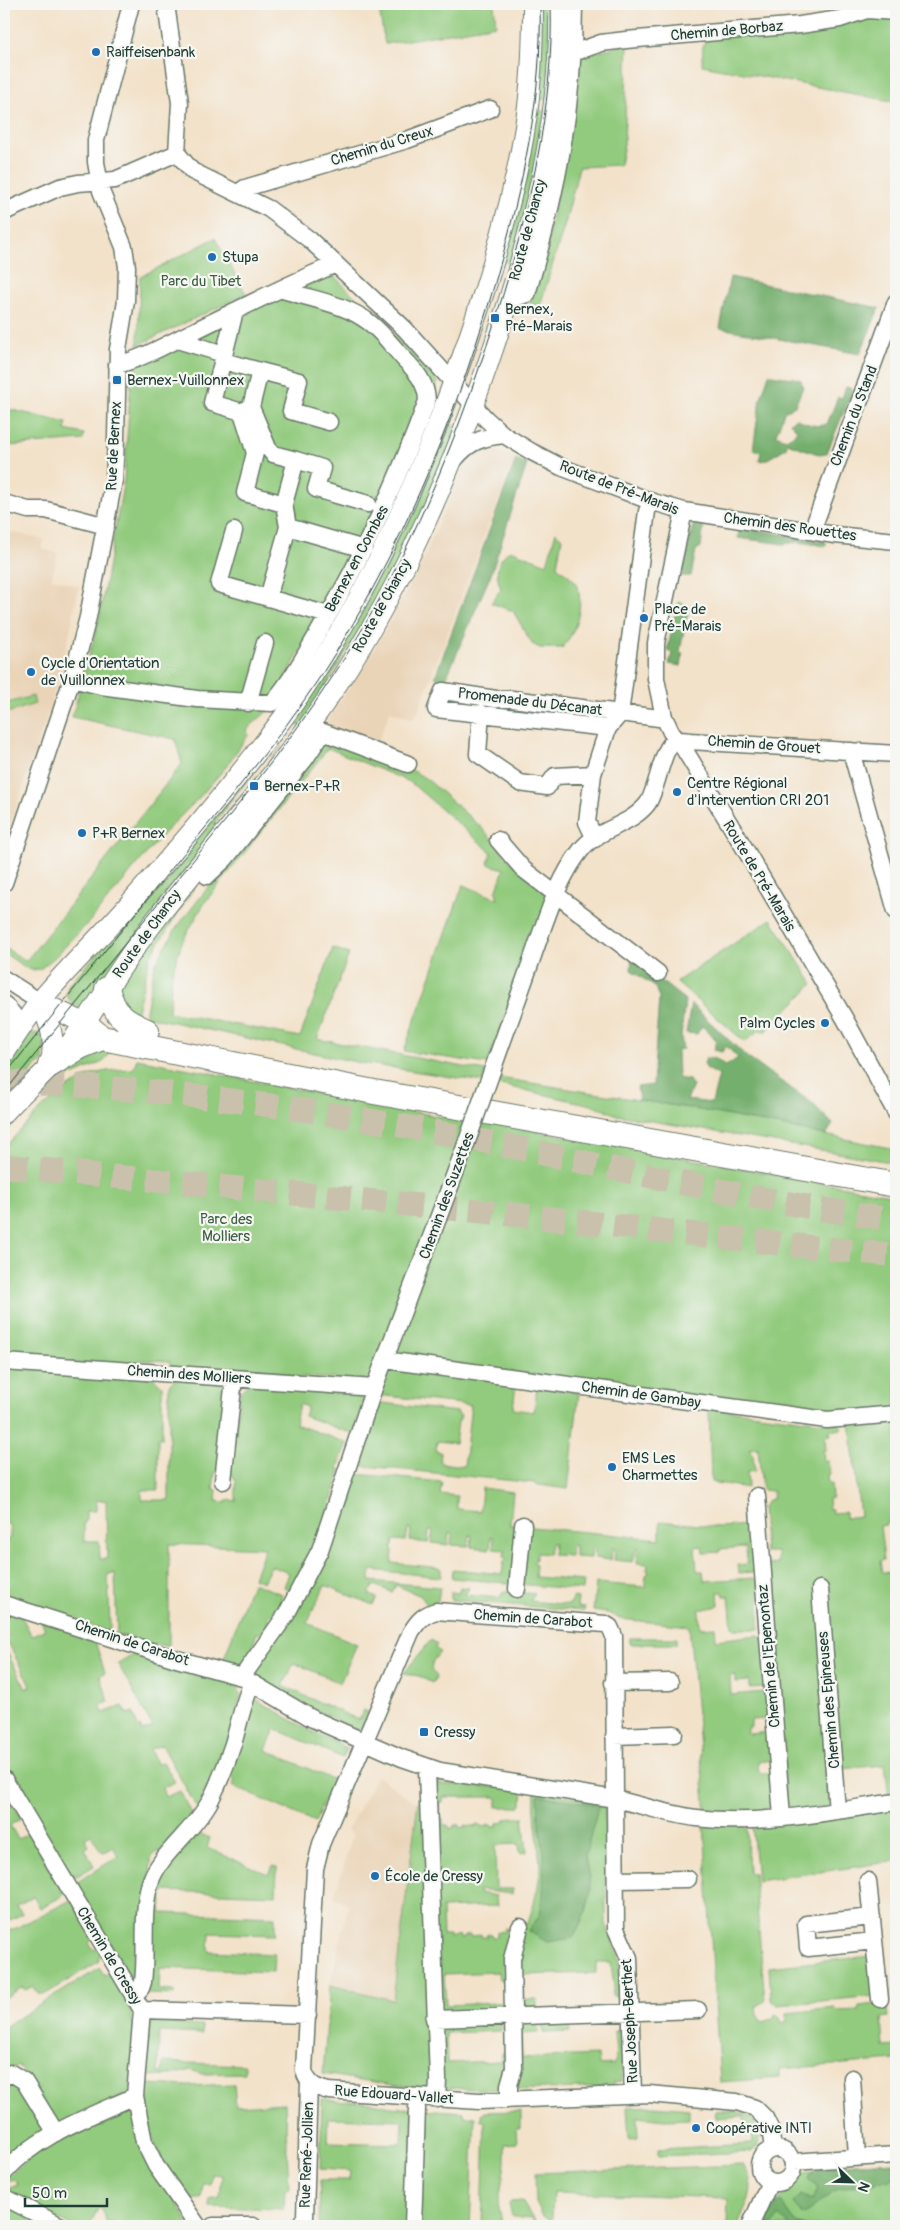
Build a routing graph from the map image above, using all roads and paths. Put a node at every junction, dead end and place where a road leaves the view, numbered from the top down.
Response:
1 (131, 4) edge
2 (166, 4) edge
3 (533, 4) edge
4 (559, 4) edge
5 (574, 4) edge
6 (896, 12) edge
7 (566, 51) junction
8 (490, 109) dead end
9 (177, 153) junction
10 (272, 180) junction
11 (98, 182) junction
12 (238, 193) junction
13 (257, 202) junction
14 (4, 212) edge
15 (336, 264) junction
16 (280, 289) junction
17 (518, 297) dead end
18 (896, 302) edge
19 (235, 311) junction
20 (177, 340) junction
21 (224, 357) junction
22 (117, 365) junction
23 (260, 371) junction
24 (453, 384) junction
25 (474, 406) junction
26 (246, 409) junction
27 (329, 422) dead end
28 (504, 435) junction
29 (296, 460) junction
30 (452, 463) junction
31 (4, 503) edge
32 (284, 504) junction
33 (368, 504) dead end
34 (647, 511) dead end
35 (684, 511) junction
36 (106, 526) junction
37 (288, 527) junction
38 (234, 531) dead end
39 (812, 531) junction
40 (896, 541) edge
41 (364, 549) junction
42 (268, 598) junction
43 (328, 615) junction
44 (265, 643) dead end
45 (72, 679) junction
46 (248, 703) junction
47 (481, 713) junction
48 (620, 714) junction
49 (664, 717) junction
50 (608, 728) junction
51 (678, 741) junction
52 (850, 751) junction
53 (896, 754) edge
54 (408, 764) dead end
55 (593, 774) junction
56 (594, 839) junction
57 (498, 840) dead end
58 (7, 863) edge
59 (207, 876) dead end
60 (4, 884) edge
61 (556, 894) junction
62 (896, 911) edge
63 (658, 972) dead end
64 (4, 979) edge
65 (107, 989) junction
66 (40, 1002) junction
67 (4, 1004) edge
68 (4, 1027) edge
69 (93, 1031) junction
70 (147, 1031) junction
71 (4, 1054) edge
72 (50, 1065) junction
73 (894, 1103) edge
74 (4, 1113) edge
75 (896, 1174) edge
76 (896, 1185) edge
77 (386, 1360) junction
78 (4, 1362) edge
79 (234, 1378) junction
80 (374, 1388) junction
81 (896, 1414) edge
82 (223, 1481) dead end
83 (756, 1496) dead end
84 (523, 1525) dead end
85 (517, 1589) dead end
86 (820, 1589) dead end
87 (4, 1604) edge
88 (247, 1680) junction
89 (670, 1682) dead end
90 (613, 1683) junction
91 (674, 1734) dead end
92 (614, 1736) junction
93 (365, 1743) junction
94 (427, 1770) dead end
95 (4, 1779) edge
96 (8, 1796) edge
97 (615, 1799) junction
98 (896, 1802) edge
99 (837, 1810) junction
100 (782, 1817) junction
101 (688, 1879) dead end
102 (616, 1880) junction
103 (868, 1881) dead end
104 (872, 1917) junction
105 (520, 1926) dead end
106 (874, 1941) junction
107 (880, 2000) dead end
108 (138, 2003) junction
109 (698, 2010) dead end
110 (631, 2013) junction
111 (308, 2015) junction
112 (513, 2016) junction
113 (434, 2019) junction
114 (4, 2077) edge
115 (852, 2078) dead end
116 (309, 2082) junction
117 (633, 2094) junction
118 (135, 2096) junction
119 (437, 2099) junction
120 (509, 2100) junction
121 (417, 2108) dead end
122 (56, 2133) junction
123 (773, 2149) junction
124 (896, 2155) edge
125 (858, 2157) junction
126 (793, 2162) junction
127 (4, 2173) edge
128 (770, 2182) junction
129 (4, 2197) edge
130 (61, 2226) edge
131 (198, 2226) edge
132 (213, 2226) edge
133 (254, 2226) edge
134 (299, 2226) edge
135 (413, 2226) edge
136 (750, 2226) edge

1 - 11 street, Rue de Bernex
2 - 9 street
3 - 24 main road, Route de Chancy
4 - 7 main road, Route de Chancy
5 - 7 street
6 - 7 street, Chemin de Borbaz
7 - 17 street
7 - 25 main road, Route de Chancy
8 - 10 street, Chemin du Creux
9 - 11 street
9 - 12 street
10 - 12 street, Chemin du Creux
10 - 13 street
11 - 14 street
11 - 22 street, Rue de Bernex
12 - 13 street
13 - 15 street
15 - 16 street
15 - 24 street
16 - 19 street
16 - 41 street, Bernex en Combes
18 - 39 street, Chemin du Stand
19 - 20 street
19 - 21 street
20 - 21 street
20 - 22 street
21 - 23 street
21 - 26 street
22 - 36 street, Rue de Bernex
23 - 26 street
23 - 27 street
24 - 25 street, Route de Pré-Marais
24 - 66 main road, Route de Chancy
25 - 28 street, Route de Pré-Marais
25 - 30 main road, Route de Chancy
26 - 29 street
26 - 32 street
28 - 30 street
28 - 35 street, Route de Pré-Marais
29 - 32 street
29 - 33 street
30 - 65 main road, Route de Chancy
31 - 36 street
32 - 37 street
34 - 48 street
35 - 39 street, Chemin des Rouettes
35 - 49 street, Route de Pré-Marais
36 - 45 street, Rue de Bernex
37 - 41 street
37 - 42 street
38 - 42 street
39 - 40 street, Chemin des Rouettes
41 - 43 street, Bernex en Combes
42 - 43 street
43 - 46 street, Bernex en Combes
44 - 46 street
45 - 46 street, Bernex en Combes
45 - 58 street, Rue de Bernex
47 - 48 street, Promenade du Décanat
47 - 50 street, Promenade du Décanat
47 - 55 street, Promenade du Décanat
48 - 49 street, Promenade du Décanat
48 - 50 street, Promenade du Décanat
49 - 51 street, Route de Pré-Marais
50 - 55 street, Promenade du Décanat
51 - 52 street, Chemin de Grouet
51 - 56 street, Chemin des Suzettes
51 - 73 street, Route de Pré-Marais
52 - 53 street, Chemin de Grouet
52 - 62 street
54 - 59 street
55 - 56 street, Promenade du Décanat
56 - 61 street, Chemin des Suzettes
57 - 61 street
58 - 60 street, Rue de Bernex
61 - 63 street
61 - 77 street, Chemin des Suzettes, bridge
64 - 66 street
65 - 69 main road, Route de Chancy
65 - 70 highway
66 - 69 main road
66 - 71 main road, Route de Chancy
66 - 72 main road
67 - 68 street
69 - 70 highway
69 - 72 highway
69 - 76 highway
70 - 75 highway
72 - 74 main road
77 - 80 street, Chemin des Suzettes
77 - 81 street, Chemin de Gambay
78 - 79 street, Chemin des Molliers
79 - 80 street, Chemin des Molliers
79 - 82 street
80 - 88 street, Chemin des Suzettes
83 - 100 street, Chemin de l'Epenontaz
84 - 85 street
86 - 99 street, Chemin des Epineuses
87 - 88 street, Chemin de Carabot
88 - 93 street, Chemin de Carabot
88 - 108 street, Chemin des Suzettes
89 - 90 street
90 - 92 street, Chemin de Carabot
90 - 93 street, Chemin de Carabot
91 - 92 street
92 - 97 street, Chemin de Carabot
93 - 97 street, Chemin de Carabot
93 - 111 street
94 - 113 street
95 - 96 street, Chemin de Cressy
96 - 108 street, Chemin de Cressy
97 - 100 street, Chemin de Carabot
97 - 102 street, Rue Joseph-Berthet
98 - 99 street, Chemin de Carabot
99 - 100 street, Chemin de Carabot
101 - 102 street
102 - 110 street, Rue Joseph-Berthet
103 - 104 street
104 - 106 street
104 - 106 street
105 - 112 street
106 - 107 street
108 - 111 street
108 - 118 street, Chemin de Cressy
109 - 110 street
110 - 112 street
110 - 117 street, Rue Joseph-Berthet
111 - 116 street
112 - 113 street
112 - 120 street
113 - 119 street
114 - 122 street
115 - 125 street
116 - 119 street, Rue Edouard-Vallet
116 - 134 street, Rue René-Jollien
117 - 120 street, Rue Edouard-Vallet
117 - 123 street, Rue Edouard-Vallet
118 - 122 street
118 - 131 street, Chemin de Cressy
119 - 120 street, Rue Edouard-Vallet
121 - 135 street
122 - 127 street
123 - 126 street
123 - 128 street
124 - 125 street
125 - 126 street
126 - 128 street
128 - 136 street
129 - 130 street
132 - 133 street

